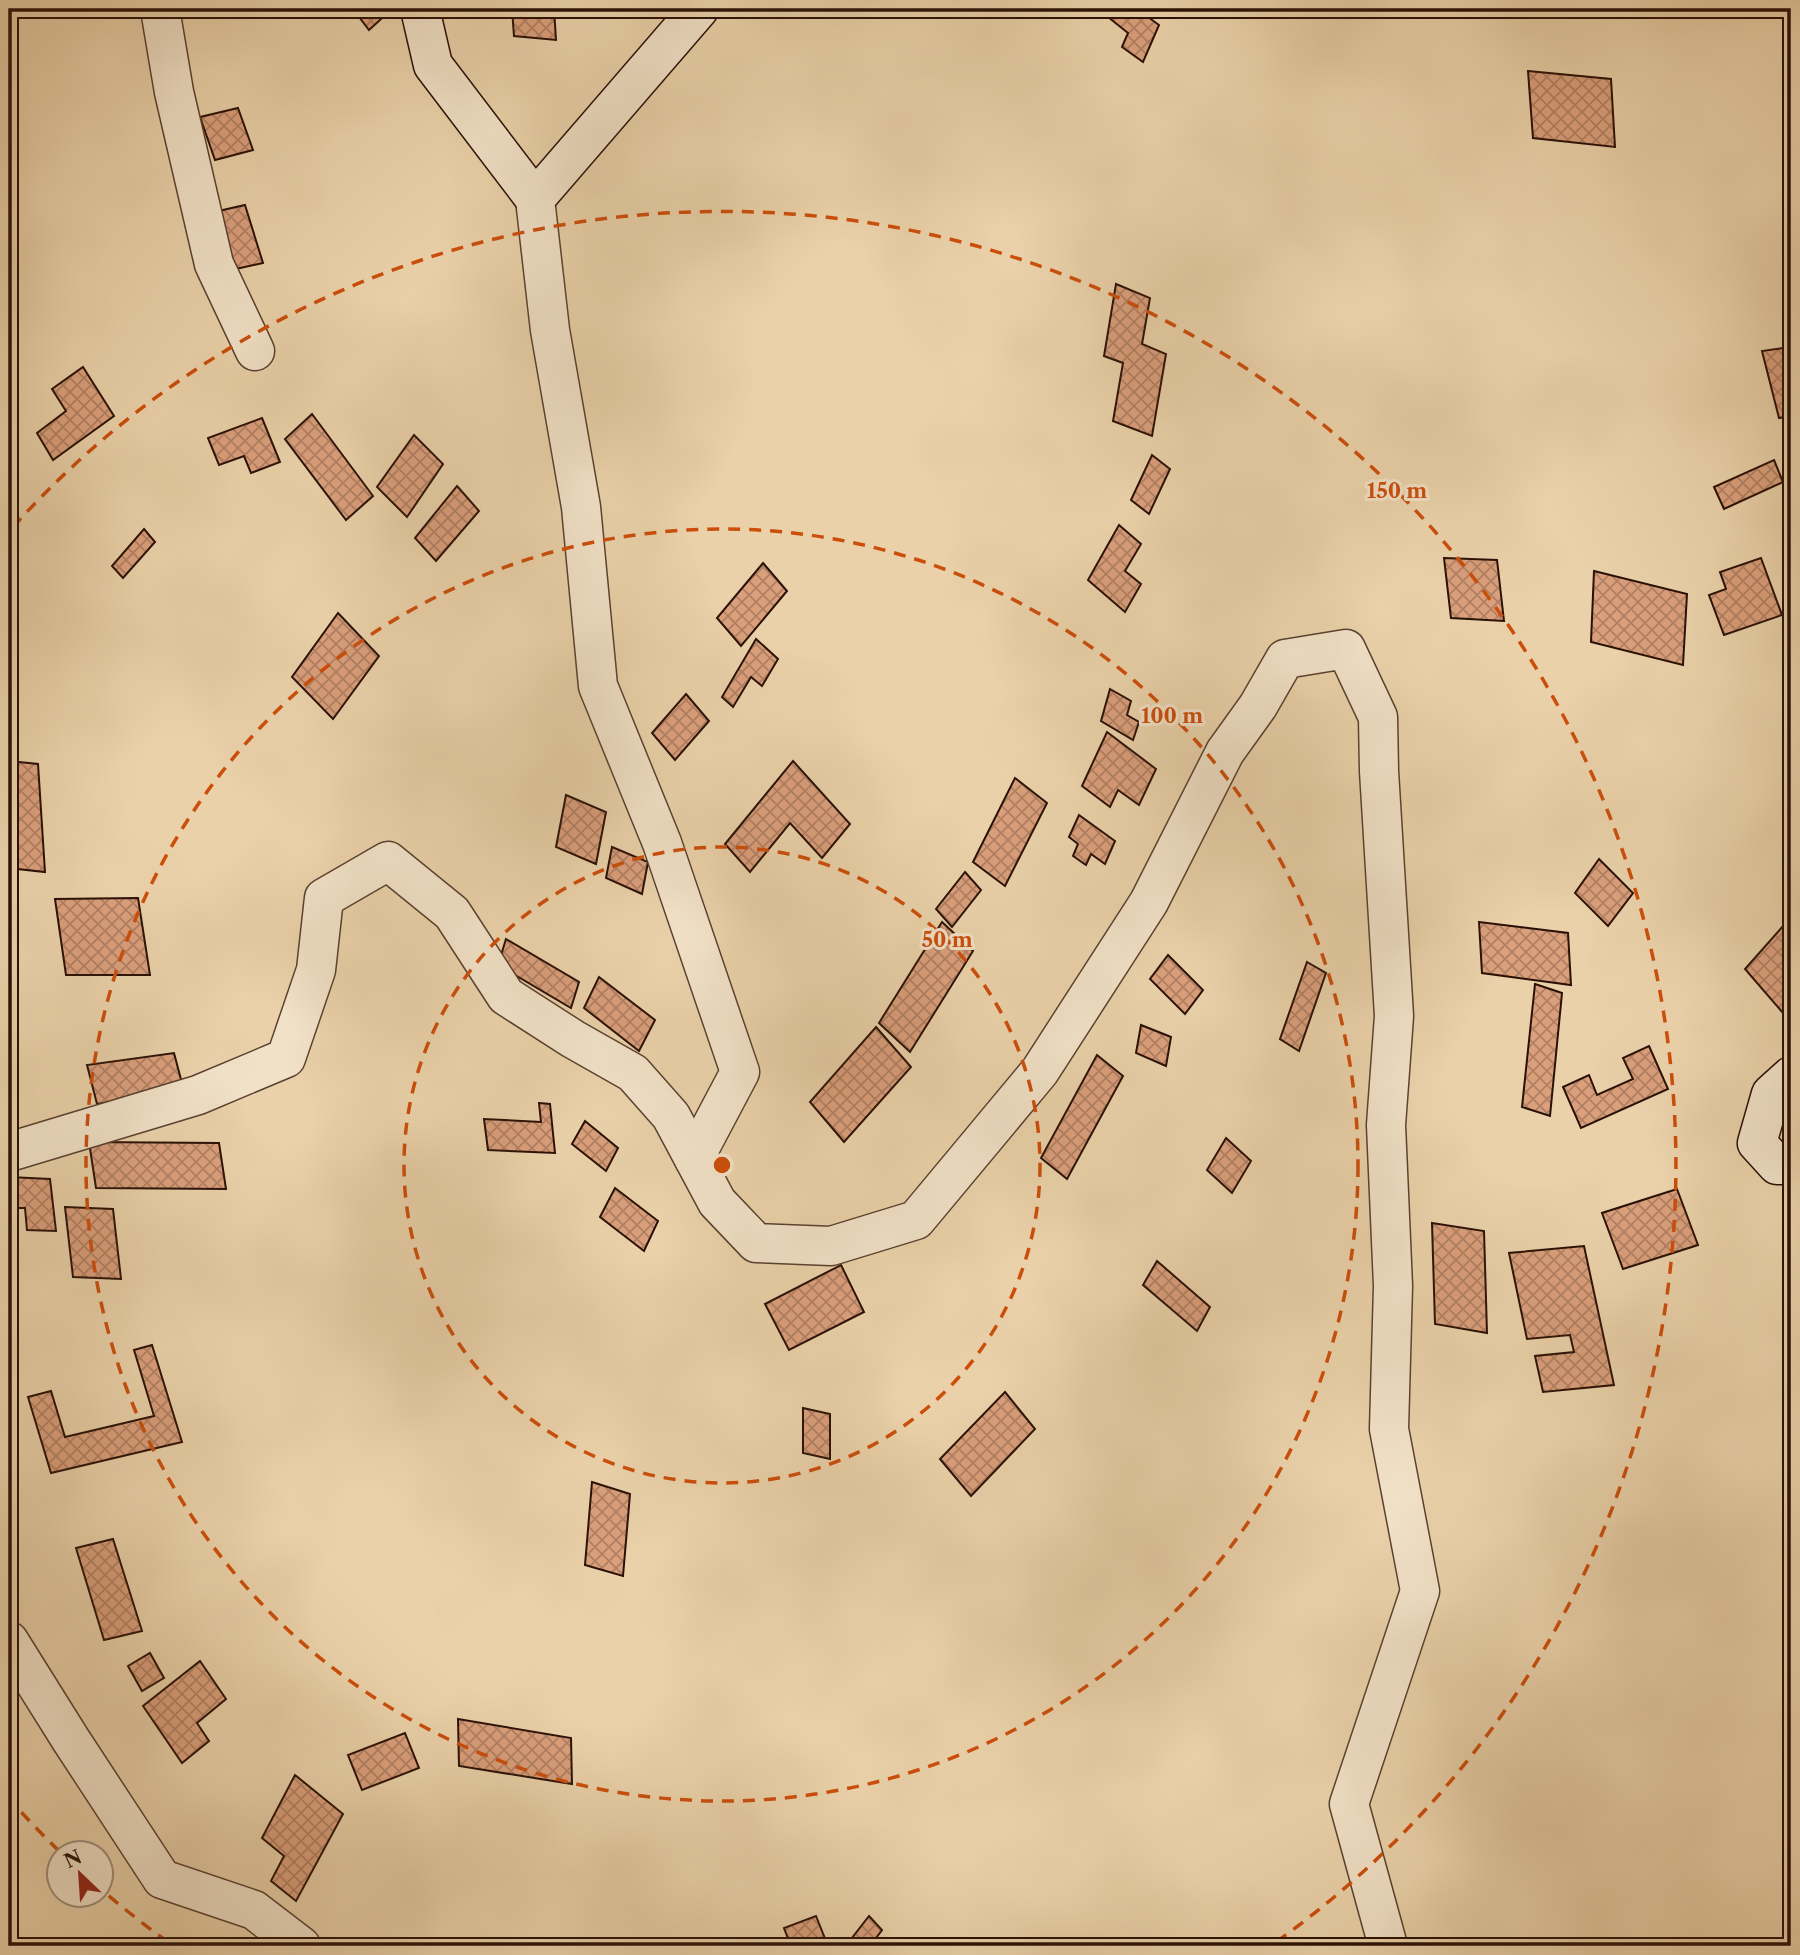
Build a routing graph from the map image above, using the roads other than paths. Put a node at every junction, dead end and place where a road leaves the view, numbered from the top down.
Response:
1 (160, 9) edge
2 (420, 9) edge
3 (699, 9) edge
4 (535, 199) junction
5 (255, 351) dead end
6 (1791, 1076) edge
7 (9, 1152) edge
8 (694, 1159) junction
9 (1791, 1165) edge
10 (9, 1641) edge
11 (302, 1946) edge
12 (1388, 1946) edge

1 - 5 street
2 - 4 street
3 - 4 street
4 - 8 street
6 - 9 street
7 - 8 street
8 - 12 street
10 - 11 street

